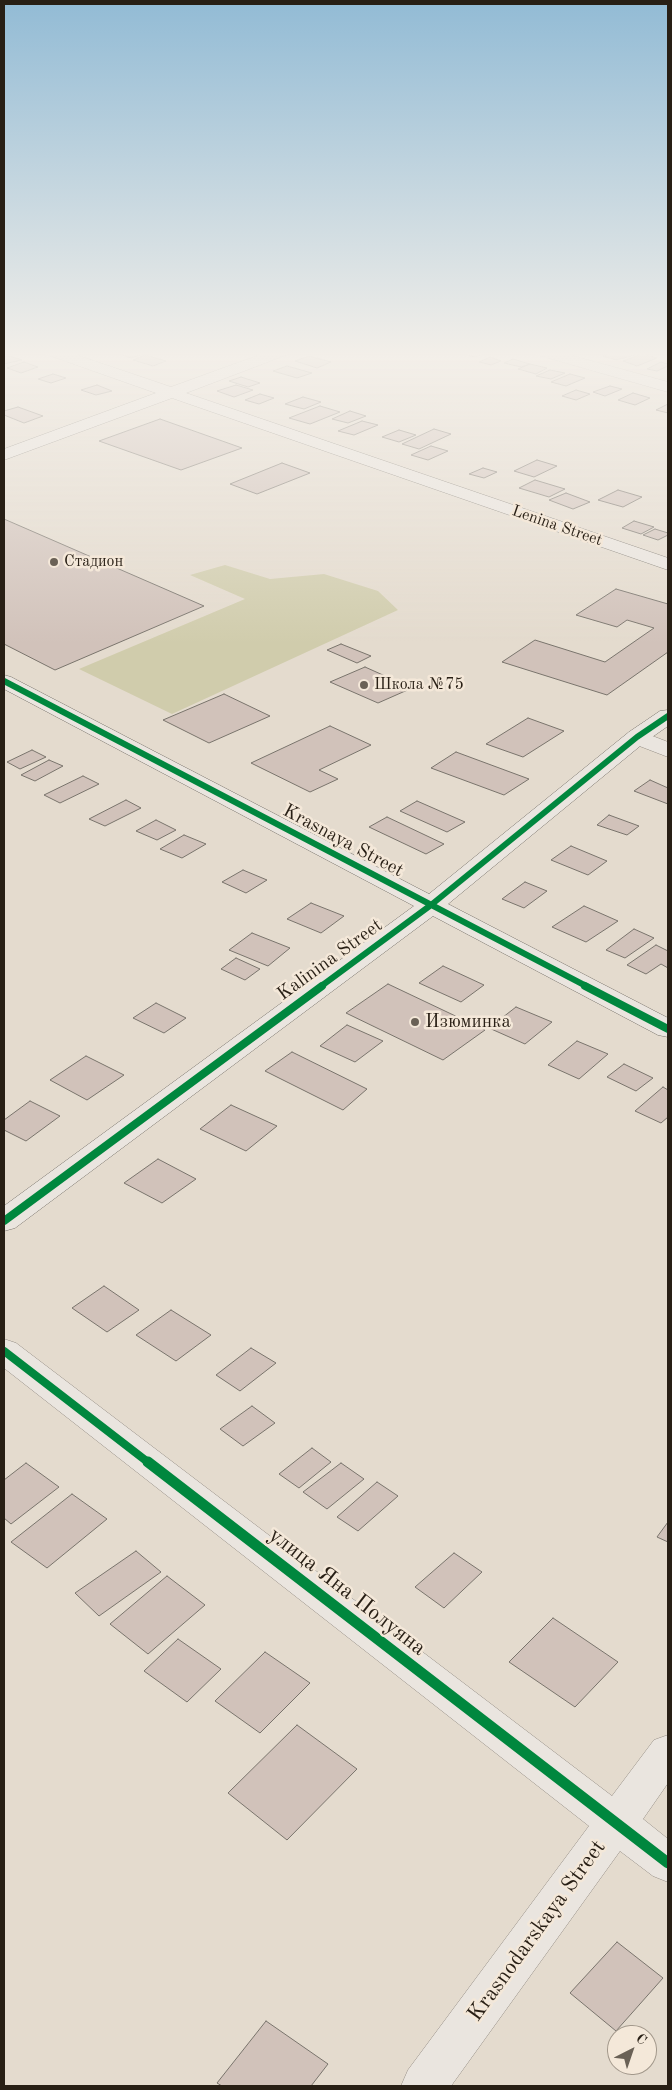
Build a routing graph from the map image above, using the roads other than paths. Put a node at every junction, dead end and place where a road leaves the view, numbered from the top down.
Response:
1 (22, 449) edge
2 (331, 449) edge
3 (4, 455) edge
4 (668, 564) edge
5 (4, 681) edge
6 (668, 716) edge
7 (637, 737) junction
8 (668, 750) edge
9 (431, 905) junction
10 (668, 1029) edge
11 (4, 1221) edge
12 (4, 1351) edge
13 (668, 1752) edge
14 (617, 1822) junction
15 (668, 1863) edge
16 (424, 2086) edge

1 - 3 street
2 - 4 street, Lenina Street
5 - 9 street, Krasnaya Street
6 - 7 street, Kalinina Street
7 - 8 street
7 - 9 street, Kalinina Street
9 - 10 street, Krasnaya Street
9 - 11 street, Kalinina Street
12 - 14 street, улица Яна Полуяна
13 - 14 street, Krasnodarskaya Street
14 - 15 street, улица Яна Полуяна
14 - 16 street, Krasnodarskaya Street

